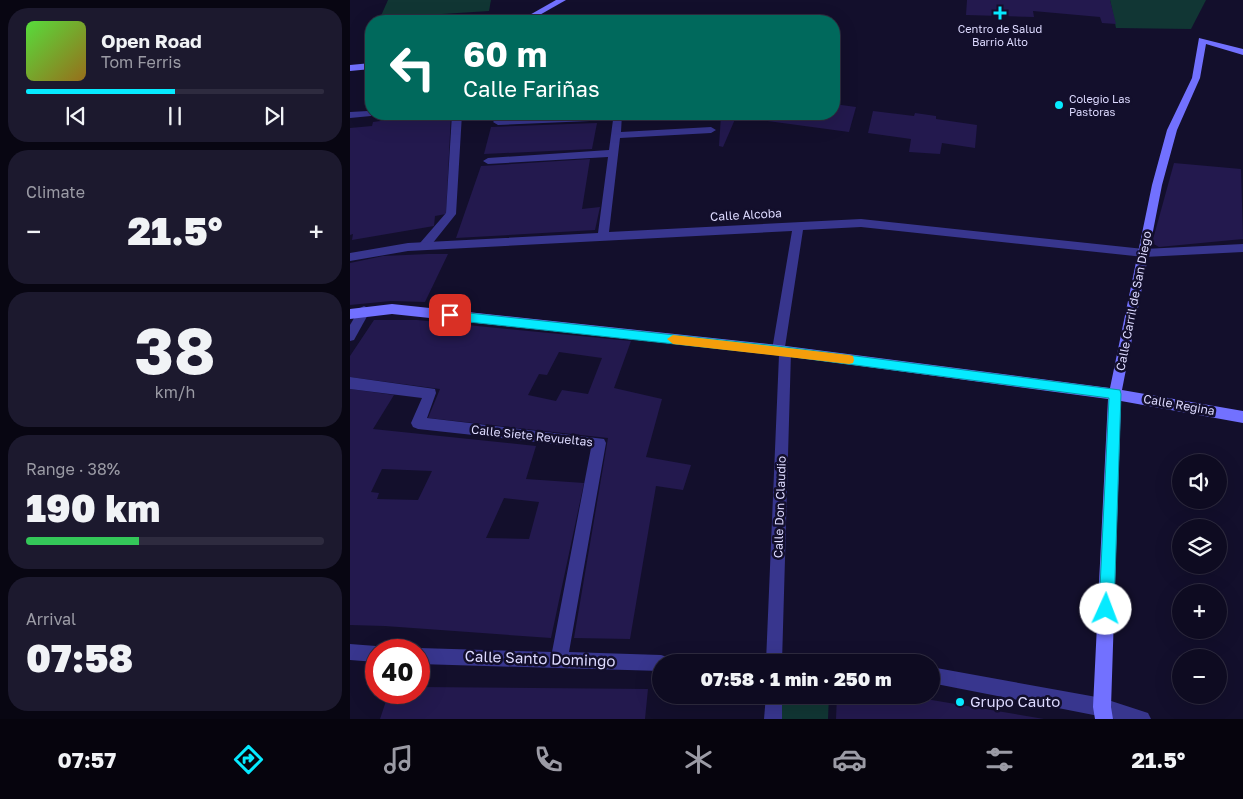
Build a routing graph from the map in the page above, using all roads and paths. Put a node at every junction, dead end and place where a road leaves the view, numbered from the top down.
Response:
1 (562, 0) edge
2 (534, 15) edge
3 (1243, 52) edge
4 (365, 67) edge
5 (350, 68) edge
6 (365, 114) edge
7 (350, 115) edge
8 (457, 120) edge
9 (532, 120) edge
10 (618, 120) edge
11 (498, 122) dead end
12 (711, 130) dead end
13 (616, 135) junction
14 (614, 153) junction
15 (488, 161) dead end
16 (798, 226) junction
17 (603, 237) junction
18 (424, 246) junction
19 (1243, 248) edge
20 (1144, 253) junction
21 (350, 257) edge
22 (364, 311) junction
23 (350, 314) edge
24 (350, 336) edge
25 (782, 351) junction
26 (350, 383) edge
27 (1115, 394) junction
28 (1243, 417) edge
29 (350, 652) edge
30 (365, 653) edge
31 (774, 654) edge
32 (430, 656) edge
33 (558, 660) junction
34 (652, 663) edge
35 (940, 677) edge
36 (774, 704) edge
37 (1103, 713) edge
38 (773, 719) edge
39 (1142, 719) edge

1 - 2 street
3 - 20 street, Calle Carril de San Diego
4 - 5 street
6 - 7 street
8 - 18 street
9 - 11 street
10 - 13 street
12 - 13 street
13 - 14 street
14 - 15 street
14 - 17 street
16 - 17 street, Calle Alcoba
16 - 20 street, Calle Alcoba
16 - 25 street, Calle Don Claudio
17 - 18 street, Calle Alcoba
18 - 21 street, Calle Alcoba
19 - 20 street, Calle Alcoba
20 - 27 street, Calle Carril de San Diego
22 - 23 street, Calle Regina
22 - 24 street
22 - 25 street, Calle Regina
25 - 27 street, Calle Regina
25 - 31 street, Calle Don Claudio
26 - 33 street, Calle Siete Revueltas
27 - 28 street, Calle Regina
27 - 37 street, Calle Carril de San Diego
29 - 30 street
32 - 33 street, Calle Santo Domingo
33 - 34 street, Calle Santo Domingo
35 - 37 street
36 - 38 street
37 - 39 street

